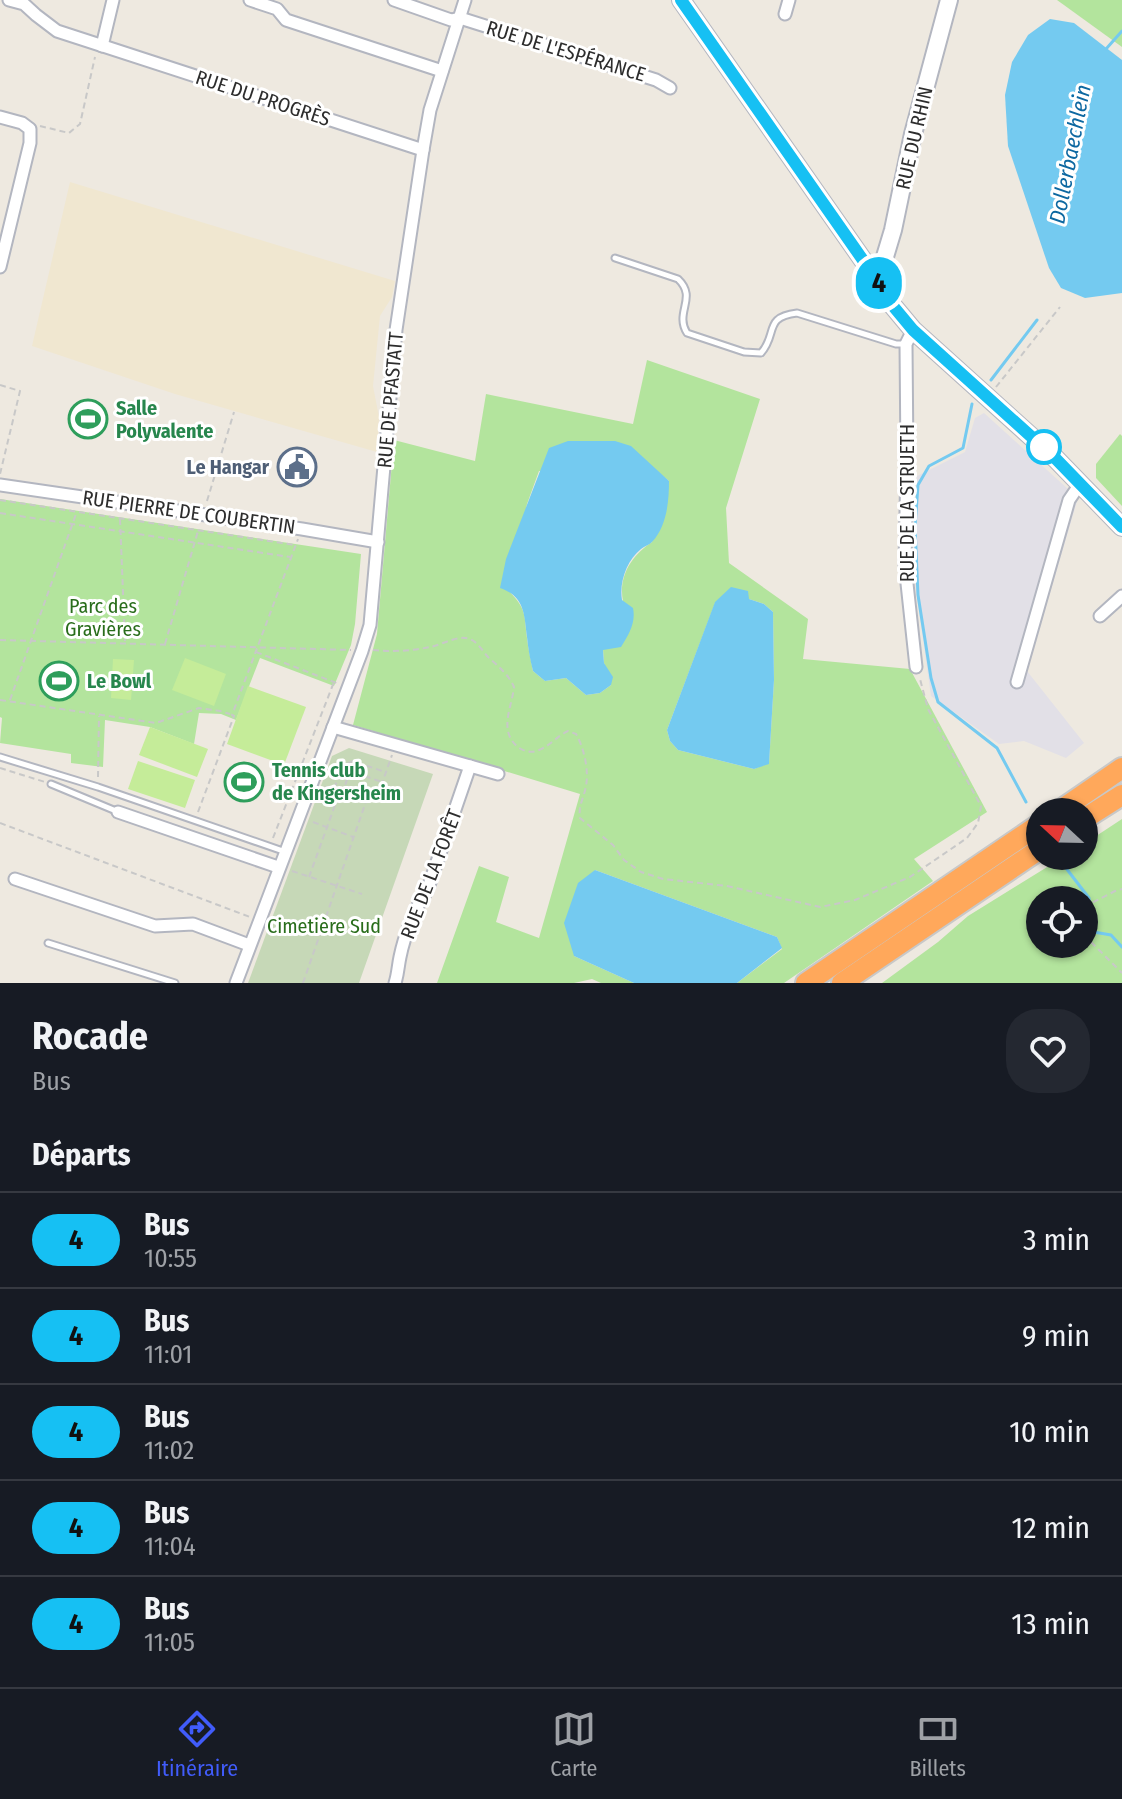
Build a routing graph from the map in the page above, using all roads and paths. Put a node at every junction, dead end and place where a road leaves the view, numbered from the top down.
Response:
1 (9, 0) edge
2 (113, 0) edge
3 (250, 0) edge
4 (394, 0) edge
5 (465, 0) edge
6 (681, 0) edge
7 (789, 0) edge
8 (949, 0) edge
9 (23, 2) edge
10 (785, 14) dead end
11 (460, 18) junction
12 (102, 46) junction
13 (442, 71) junction
14 (670, 88) dead end
15 (0, 117) edge
16 (30, 129) junction
17 (423, 150) junction
18 (615, 258) dead end
19 (0, 267) edge
20 (872, 273) junction
21 (1060, 307) dead end
22 (909, 337) junction
23 (0, 385) edge
24 (988, 398) junction
25 (234, 412) dead end
26 (0, 475) edge
27 (1080, 484) junction
28 (0, 485) edge
29 (80, 496) junction
30 (0, 500) edge
31 (76, 512) junction
32 (0, 513) edge
33 (203, 514) junction
34 (120, 518) junction
35 (72, 524) junction
36 (1122, 527) edge
37 (302, 529) junction
38 (198, 530) junction
39 (121, 531) junction
40 (378, 542) junction
41 (195, 543) junction
42 (296, 545) junction
43 (291, 557) junction
44 (1122, 596) edge
45 (1100, 616) dead end
46 (0, 640) edge
47 (31, 641) junction
48 (126, 643) junction
49 (165, 645) junction
50 (256, 650) junction
51 (362, 651) junction
52 (916, 667) joint
53 (334, 682) junction
54 (1017, 682) dead end
55 (348, 688) junction
56 (0, 700) edge
57 (10, 701) junction
58 (99, 714) junction
59 (232, 715) junction
60 (333, 727) junction
61 (396, 745) junction
62 (0, 757) edge
63 (470, 766) junction
64 (0, 768) edge
65 (1122, 768) edge
66 (386, 773) junction
67 (498, 774) dead end
68 (383, 782) junction
69 (51, 784) joint
70 (98, 787) junction
71 (325, 787) dead end
72 (334, 788) junction
73 (342, 793) junction
74 (1122, 795) edge
75 (1078, 798) edge
76 (365, 803) junction
77 (1098, 810) edge
78 (118, 812) joint
79 (195, 820) junction
80 (313, 822) dead end
81 (0, 823) edge
82 (327, 827) junction
83 (1026, 834) edge
84 (353, 837) junction
85 (270, 846) junction
86 (284, 851) junction
87 (1026, 858) edge
88 (283, 868) junction
89 (309, 877) junction
90 (15, 879) dead end
91 (337, 886) junction
92 (1122, 889) edge
93 (362, 894) dead end
94 (1098, 900) edge
95 (258, 921) junction
96 (48, 943) dead end
97 (249, 945) junction
98 (1098, 949) edge
99 (1122, 973) edge
100 (175, 983) edge
101 (236, 983) edge
102 (303, 983) edge
103 (395, 983) edge
104 (806, 983) edge
105 (842, 983) edge

1 - 9 street
2 - 12 street
3 - 13 street
4 - 11 street, RUE DE L'ESPÉRANCE
5 - 11 street, RUE DE PFASTATT
6 - 20 main road
7 - 10 street
8 - 20 main road, RUE DU RHIN
9 - 12 street, RUE DU PROGRÈS
11 - 13 street, RUE DE PFASTATT
11 - 14 street, RUE DE L'ESPÉRANCE
12 - 16 path
12 - 17 street, RUE DU PROGRÈS
13 - 17 street, RUE DE PFASTATT
15 - 16 street
16 - 19 street
17 - 40 street, RUE DE PFASTATT
18 - 22 lane
20 - 22 main road
21 - 24 path
22 - 24 main road
22 - 52 street, RUE DE LA STRUETH
23 - 26 path
24 - 27 main road
25 - 33 path
27 - 36 main road
27 - 54 street
28 - 29 street, RUE PIERRE DE COUBERTIN
29 - 31 path
29 - 33 street, RUE PIERRE DE COUBERTIN
30 - 31 path
31 - 34 path
31 - 35 path
32 - 35 path
33 - 37 street, RUE PIERRE DE COUBERTIN
33 - 38 path
34 - 38 path
34 - 39 path
35 - 39 path
35 - 47 path
37 - 40 street, RUE PIERRE DE COUBERTIN
37 - 42 path
38 - 41 path
38 - 42 path
39 - 41 path
39 - 48 path
40 - 51 street, RUE DE PFASTATT
41 - 43 path
41 - 49 path
42 - 43 path
43 - 50 path
44 - 45 street
46 - 47 path
47 - 48 path
47 - 57 path
48 - 49 path
49 - 50 path
50 - 51 path
50 - 53 path
50 - 59 path
51 - 52 path
51 - 55 street, RUE DE PFASTATT
53 - 55 path
53 - 85 path
55 - 60 street, RUE DE PFASTATT
56 - 57 path
57 - 58 path
58 - 59 path
58 - 70 path
59 - 79 path
60 - 61 street
60 - 86 street, RUE DE PFASTATT
61 - 63 street
61 - 66 path
62 - 70 lane
63 - 67 street
63 - 103 street, RUE DE LA FORÊT
64 - 69 path
65 - 75 highway
66 - 68 path
66 - 72 path
68 - 73 path
68 - 76 path
69 - 78 lane
70 - 79 lane
71 - 72 path
72 - 73 path
73 - 76 path
73 - 82 path
74 - 77 highway
76 - 84 path
78 - 88 street
79 - 85 lane
80 - 82 path
81 - 95 path
82 - 84 path
82 - 89 path
83 - 104 highway
84 - 91 path
85 - 86 lane
86 - 88 street, RUE DE PFASTATT
87 - 105 highway
88 - 89 path
88 - 95 street, RUE DE PFASTATT
89 - 91 path
90 - 97 street
91 - 93 path
91 - 102 path
92 - 94 path
95 - 97 street, RUE DE PFASTATT
96 - 100 lane
97 - 101 street, RUE DE PFASTATT
98 - 99 path

